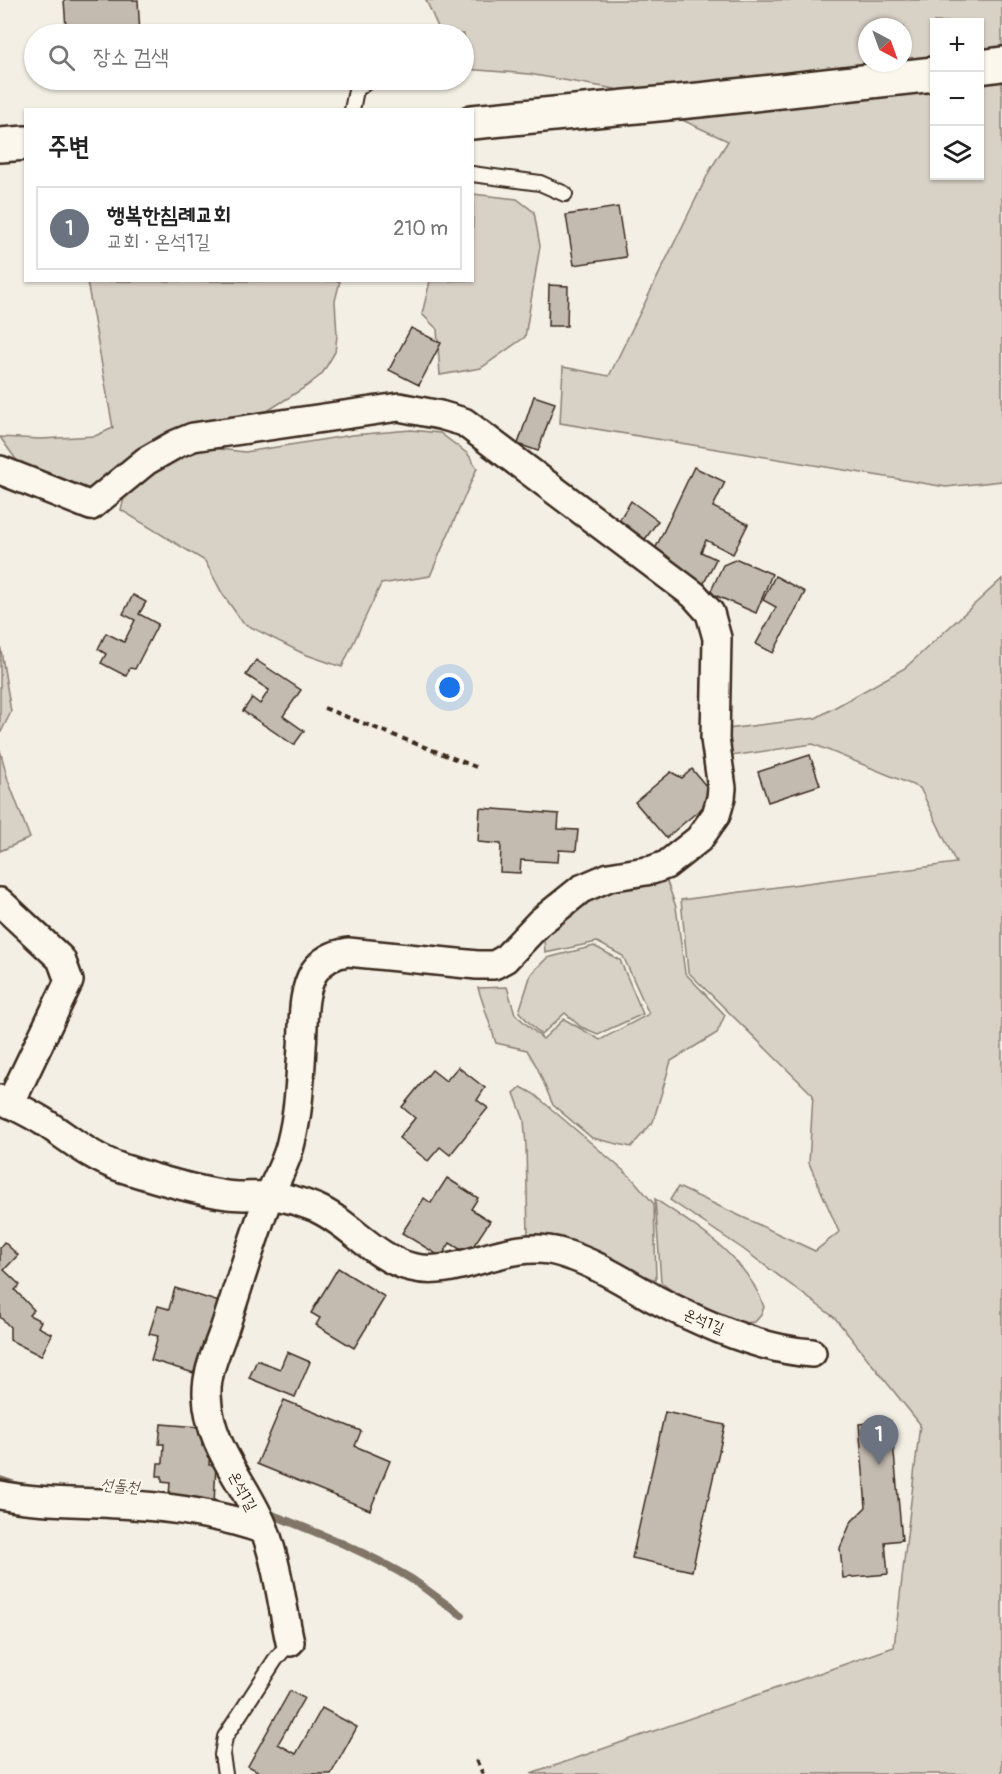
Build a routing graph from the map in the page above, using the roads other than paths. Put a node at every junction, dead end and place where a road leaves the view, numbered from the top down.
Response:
1 (1002, 64) edge
2 (984, 66) edge
3 (930, 74) edge
4 (356, 90) edge
5 (352, 108) edge
6 (474, 122) edge
7 (24, 143) edge
8 (0, 145) edge
9 (474, 174) edge
10 (565, 194) dead end
11 (0, 470) edge
12 (0, 902) edge
13 (5, 1101) edge
14 (270, 1196) junction
15 (812, 1353) dead end
16 (0, 1495) edge
17 (264, 1530) junction
18 (290, 1642) joint
19 (225, 1774) edge

1 - 2 street
3 - 6 street
4 - 5 lane
7 - 8 street
9 - 10 lane
11 - 14 street
12 - 13 street
13 - 14 street, 온석1길
14 - 15 street, 온석1길
14 - 17 street, 온석1길
16 - 17 street, 온석1길
17 - 18 street
18 - 19 lane

